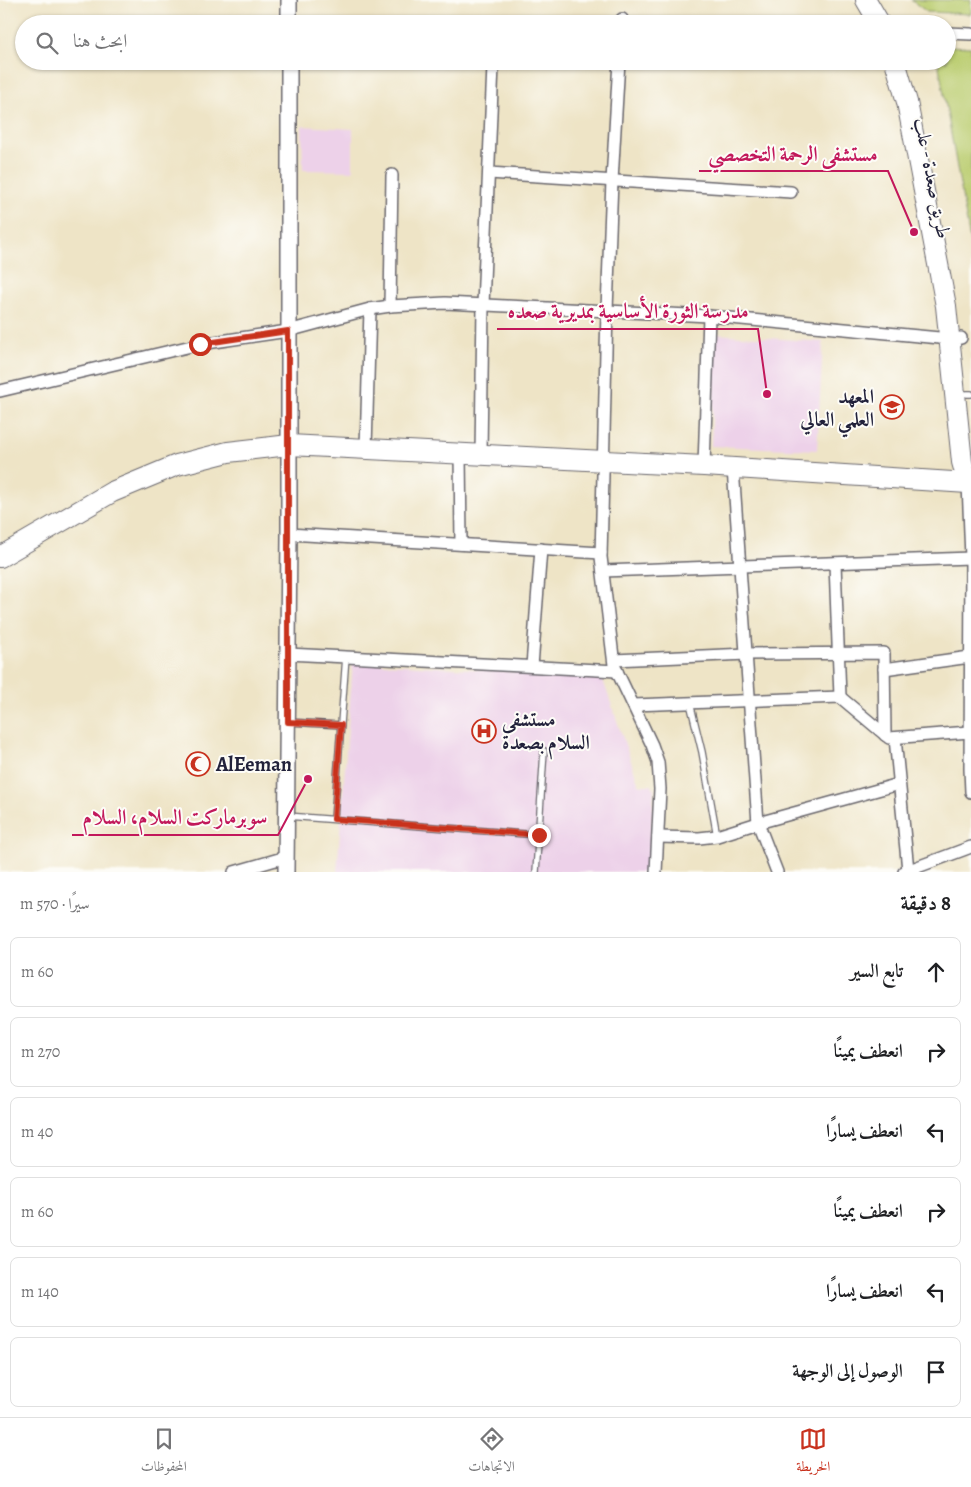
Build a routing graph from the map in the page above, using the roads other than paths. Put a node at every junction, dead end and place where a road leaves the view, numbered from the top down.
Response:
1 (289, 0) edge
2 (866, 0) edge
3 (879, 0) edge
4 (289, 15) edge
5 (875, 15) edge
6 (887, 15) edge
7 (956, 33) edge
8 (971, 34) edge
9 (289, 70) edge
10 (493, 70) edge
11 (618, 70) edge
12 (898, 70) edge
13 (910, 70) edge
14 (489, 173) junction
15 (392, 175) dead end
16 (612, 181) junction
17 (791, 192) dead end
18 (484, 305) junction
19 (390, 306) junction
20 (370, 309) junction
21 (607, 310) junction
22 (709, 316) junction
23 (288, 331) junction
24 (956, 339) junction
25 (0, 391) edge
26 (969, 394) edge
27 (289, 445) junction
28 (971, 445) edge
29 (366, 448) junction
30 (460, 453) junction
31 (481, 454) junction
32 (604, 461) junction
33 (704, 466) junction
34 (733, 468) junction
35 (970, 479) edge
36 (289, 534) junction
37 (460, 544) junction
38 (541, 549) junction
39 (601, 553) junction
40 (0, 557) edge
41 (971, 558) edge
42 (835, 563) junction
43 (739, 566) junction
44 (603, 571) junction
45 (838, 653) junction
46 (288, 654) junction
47 (747, 654) junction
48 (346, 656) junction
49 (970, 657) edge
50 (532, 666) junction
51 (615, 666) junction
52 (884, 669) junction
53 (971, 672) edge
54 (840, 696) junction
55 (750, 700) junction
56 (690, 703) junction
57 (634, 705) junction
58 (288, 722) junction
59 (341, 725) junction
60 (970, 732) edge
61 (890, 736) junction
62 (544, 752) dead end
63 (970, 769) edge
64 (899, 784) junction
65 (971, 792) edge
66 (287, 816) junction
67 (334, 819) junction
68 (758, 822) junction
69 (539, 835) junction
70 (717, 836) junction
71 (658, 837) junction
72 (971, 847) edge
73 (286, 864) edge
74 (906, 871) edge
75 (234, 872) edge
76 (536, 872) edge
77 (656, 872) edge
78 (777, 872) edge

1 - 4 street
2 - 5 highway
3 - 6 highway
7 - 8 street
9 - 23 street
10 - 14 street
11 - 16 street
12 - 24 highway, طريق صعدة - علب
13 - 24 highway, طريق صعدة - علب
14 - 16 street
14 - 18 street
15 - 19 street
16 - 17 street
16 - 21 street
18 - 19 street
18 - 21 street
18 - 31 street
19 - 20 street
20 - 23 street
20 - 29 street
21 - 22 street
21 - 32 street
22 - 24 street
22 - 33 street
23 - 25 street
23 - 27 street
24 - 26 highway, طريق صعدة - علب
24 - 35 highway, طريق صعدة - علب
26 - 28 highway, طريق صعدة - علب
27 - 29 highway
27 - 36 street
27 - 40 highway
29 - 30 highway
30 - 31 highway
30 - 37 street
31 - 32 highway
32 - 33 highway
32 - 39 street
33 - 34 highway
34 - 35 highway
34 - 43 street
35 - 41 street
36 - 37 street
36 - 46 street
37 - 38 street
38 - 39 street
38 - 50 street
39 - 44 street
41 - 42 street
41 - 49 street
42 - 43 street
42 - 45 street
43 - 44 street
43 - 47 street
44 - 51 street
45 - 47 street
45 - 52 street
45 - 54 street
46 - 48 street
46 - 58 street
47 - 51 street
47 - 55 street
48 - 50 street
48 - 59 lane
49 - 52 street
49 - 53 street
50 - 51 street
51 - 57 street
52 - 61 street
53 - 60 street
54 - 55 street
54 - 61 street
55 - 56 street
55 - 68 street
56 - 57 street
56 - 70 lane
57 - 71 street
58 - 59 lane
58 - 66 street
59 - 67 lane
60 - 61 street
60 - 63 street
61 - 64 street
62 - 69 lane
63 - 65 street
64 - 68 street
64 - 74 street
66 - 67 lane
66 - 73 street
67 - 69 lane
68 - 70 street
68 - 78 street
69 - 76 lane
70 - 71 street
71 - 77 street
72 - 74 street
73 - 75 street

